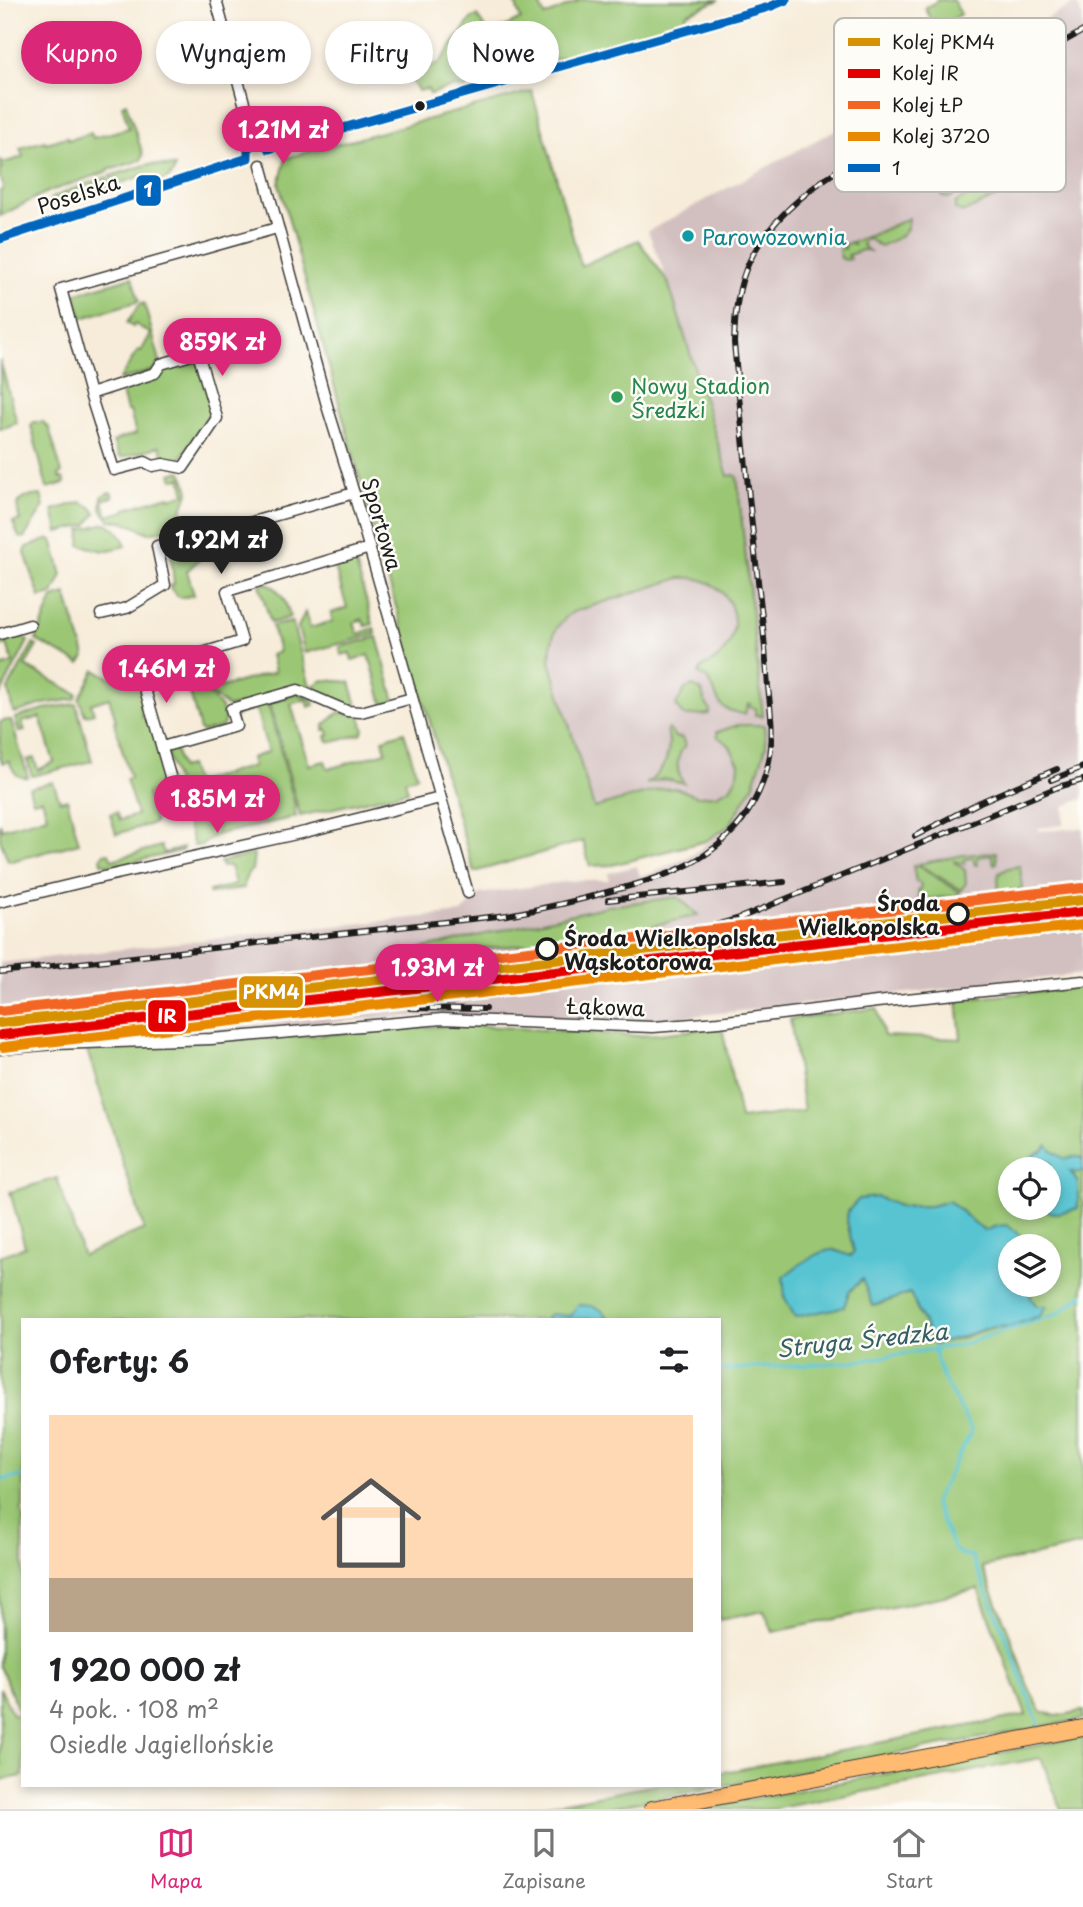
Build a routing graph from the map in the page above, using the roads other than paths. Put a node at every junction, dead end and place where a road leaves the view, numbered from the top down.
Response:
1 (216, 0) edge
2 (786, 0) edge
3 (255, 142) junction
4 (270, 149) junction
5 (248, 158) junction
6 (261, 165) junction
7 (277, 228) junction
8 (0, 239) edge
9 (90, 394) junction
10 (354, 494) junction
11 (370, 548) junction
12 (101, 614) dead end
13 (30, 625) dead end
14 (0, 634) edge
15 (412, 698) junction
16 (162, 747) junction
17 (174, 790) dead end
18 (440, 798) junction
19 (468, 893) dead end
20 (0, 902) edge
21 (1083, 981) edge
22 (0, 1049) edge
23 (1083, 1728) edge
24 (652, 1809) edge

1 - 3 street
2 - 4 street
3 - 4 street
3 - 5 street
4 - 6 street
5 - 6 street
5 - 8 street, Poselska
6 - 7 street, Sportowa
7 - 9 street
7 - 10 street, Sportowa
9 - 9 street
10 - 11 street, Sportowa
10 - 12 street
11 - 15 street, Sportowa
11 - 16 street
13 - 14 street
15 - 16 street
15 - 18 street, Sportowa
16 - 17 street
18 - 19 street, Sportowa
18 - 20 street
21 - 22 street, Łąkowa
23 - 24 highway

